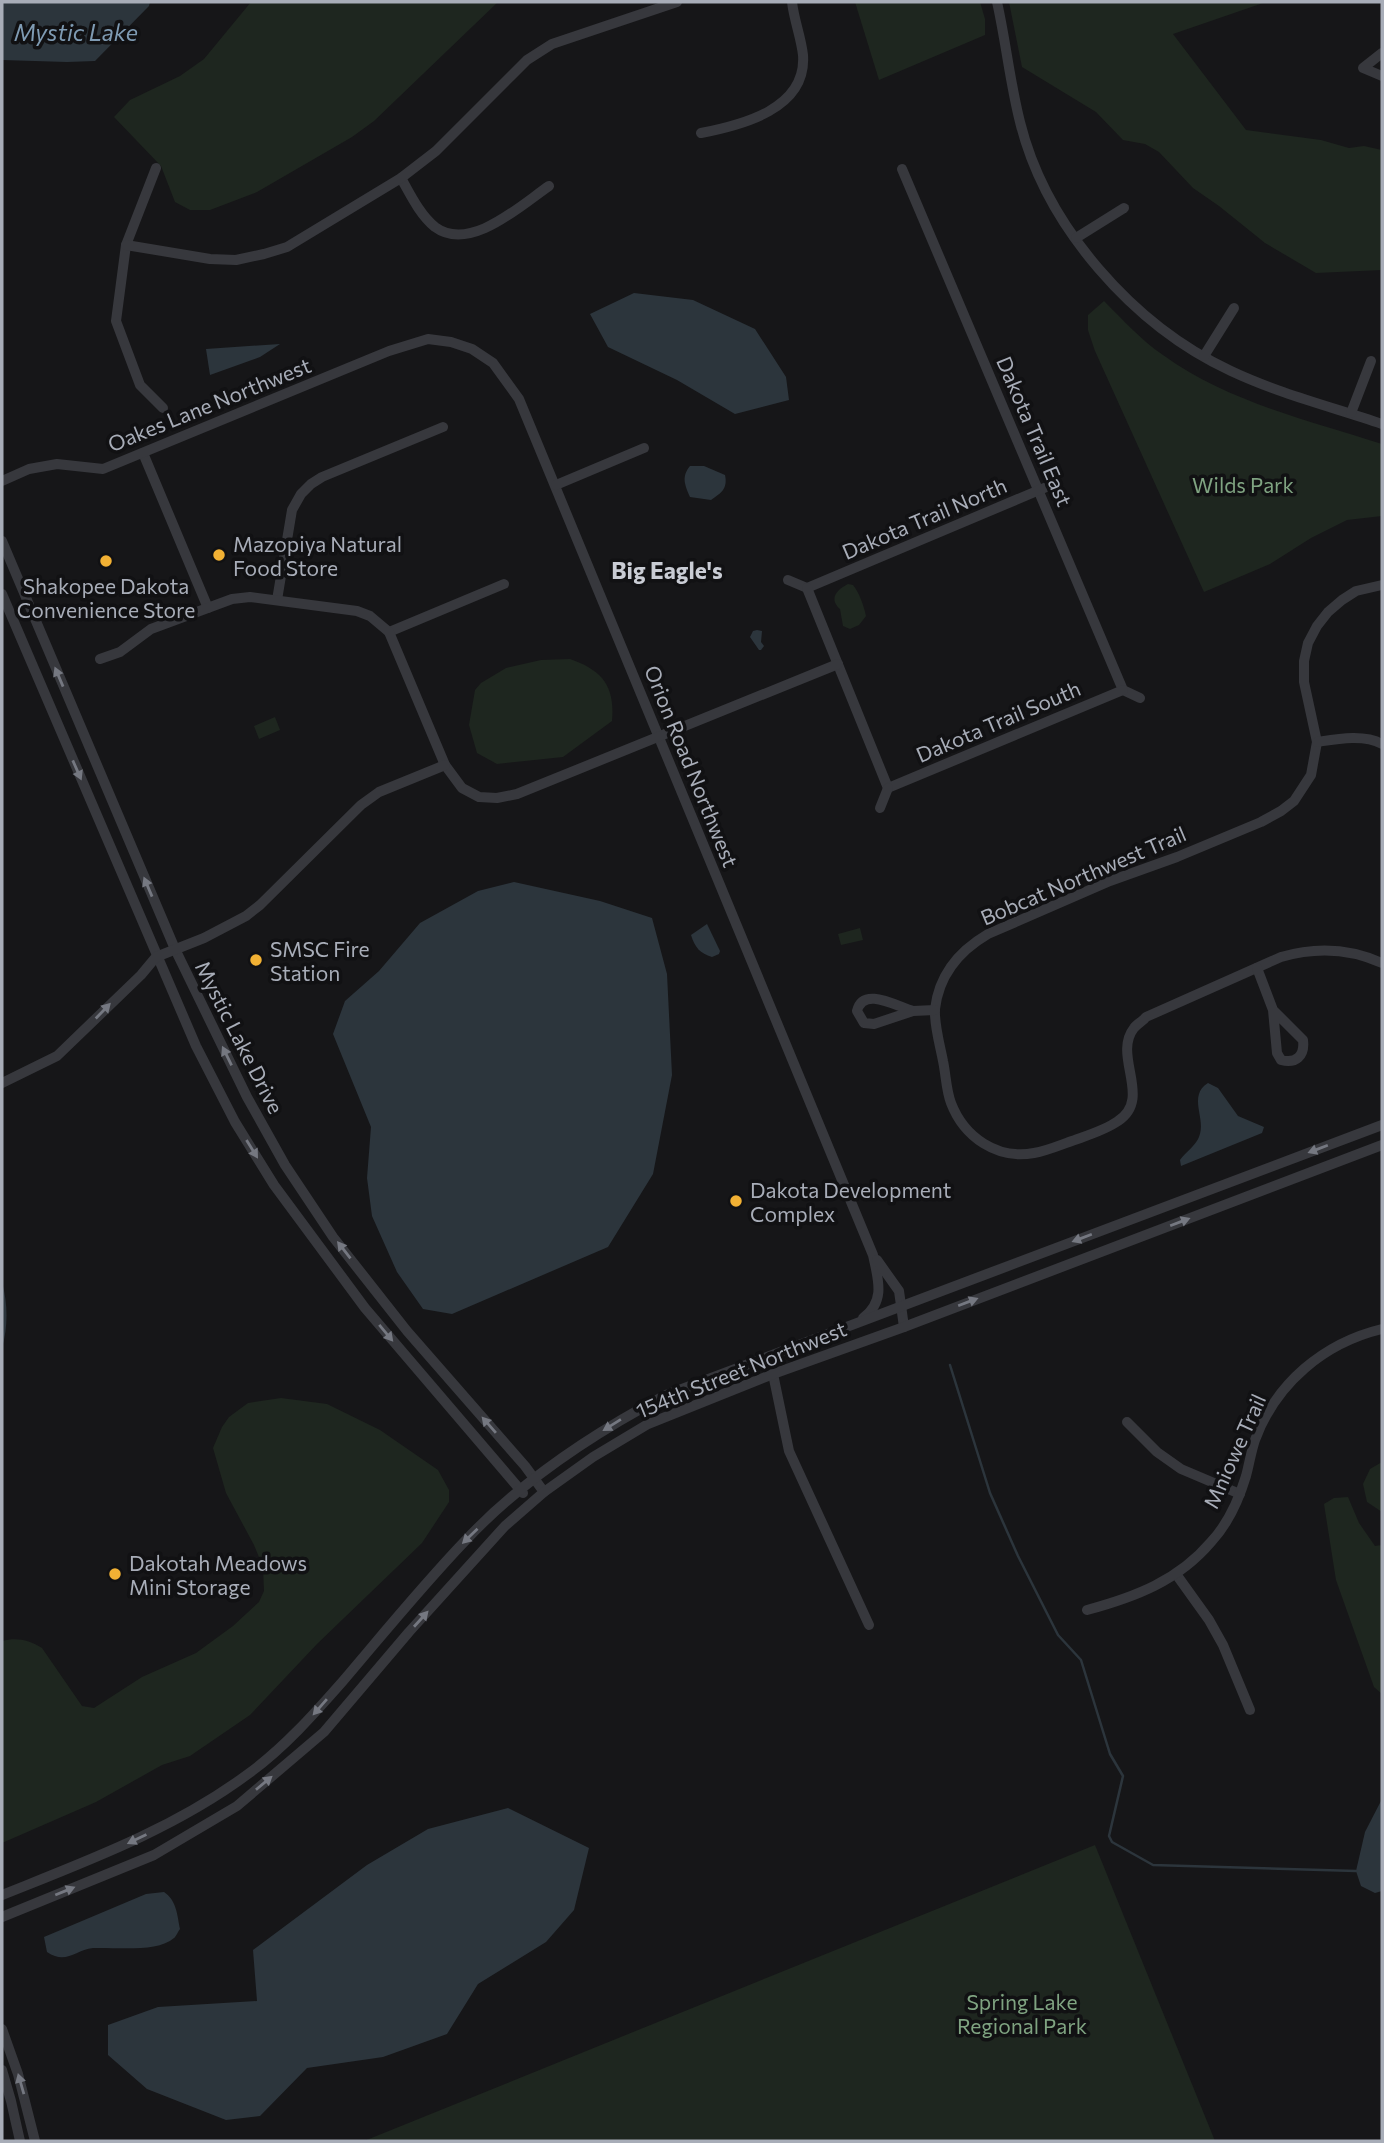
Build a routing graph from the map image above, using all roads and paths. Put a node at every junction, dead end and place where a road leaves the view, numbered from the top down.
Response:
1 (677, 2) edge
2 (792, 2) edge
3 (997, 2) edge
4 (1382, 53) edge
5 (1382, 76) edge
6 (701, 133) dead end
7 (156, 168) dead end
8 (902, 169) dead end
9 (401, 178) junction
10 (549, 186) dead end
11 (1124, 208) dead end
12 (1076, 238) junction
13 (126, 245) junction
14 (1234, 309) dead end
15 (428, 340) joint
16 (1204, 356) junction
17 (1371, 361) dead end
18 (163, 408) dead end
19 (1351, 413) junction
20 (1382, 424) edge
21 (443, 428) dead end
22 (644, 448) dead end
23 (143, 453) junction
24 (2, 481) edge
25 (1056, 483) dead end
26 (556, 485) junction
27 (1039, 490) junction
28 (2, 541) edge
29 (788, 580) dead end
30 (504, 584) dead end
31 (1382, 585) edge
32 (807, 589) junction
33 (2, 594) edge
34 (278, 600) junction
35 (208, 608) junction
36 (389, 632) junction
37 (100, 659) dead end
38 (838, 664) junction
39 (1123, 690) junction
40 (1140, 698) dead end
41 (659, 736) junction
42 (1317, 742) junction
43 (1382, 744) edge
44 (445, 765) junction
45 (888, 788) junction
46 (880, 808) dead end
47 (175, 949) junction
48 (156, 957) junction
49 (1382, 962) edge
50 (1256, 968) junction
51 (935, 1010) junction
52 (1273, 1010) dead end
53 (913, 1011) dead end
54 (2, 1083) edge
55 (1382, 1125) edge
56 (1382, 1145) edge
57 (873, 1255) junction
58 (901, 1306) junction
59 (854, 1325) junction
60 (904, 1327) junction
61 (1382, 1329) edge
62 (773, 1374) junction
63 (1127, 1422) dead end
64 (533, 1477) junction
65 (520, 1489) junction
66 (544, 1492) junction
67 (1240, 1494) junction
68 (531, 1503) junction
69 (1177, 1574) junction
70 (1087, 1610) dead end
71 (869, 1625) dead end
72 (1250, 1710) dead end
73 (2, 1895) edge
74 (2, 1917) edge
75 (2, 2029) edge
76 (2, 2070) edge
77 (20, 2141) edge
78 (35, 2141) edge

1 - 9 street
2 - 6 street
3 - 12 street
4 - 5 street
7 - 13 street
8 - 27 street, Dakota Trail East
9 - 10 street
9 - 13 street
11 - 12 street
12 - 16 street
13 - 18 street
14 - 16 street
15 - 23 street, Oakes Lane Northwest
15 - 26 street, Orion Road Northwest
16 - 19 street
17 - 19 street
19 - 20 street
21 - 34 street
22 - 26 street
23 - 24 street, Oakes Lane Northwest
23 - 35 street
25 - 27 street, Dakota Trail North
26 - 41 street, Orion Road Northwest
27 - 32 street, Dakota Trail North
27 - 39 street, Dakota Trail East
47 -> 28 street, Mystic Lake Drive
29 - 32 street
30 - 36 street
31 - 42 street, Bobcat Northwest Trail
32 - 38 street
33 -> 48 street, Mystic Lake Drive
34 - 35 street
34 - 36 street
35 - 37 street
36 - 44 street
38 - 41 street
38 - 45 street
39 - 40 street
39 - 45 street, Dakota Trail South
41 - 44 street
41 - 57 street, Orion Road Northwest
42 - 43 street
42 - 51 street, Bobcat Northwest Trail
44 - 47 street
45 - 46 street
47 - 48 street
64 -> 47 street, Mystic Lake Drive
54 -> 48 street
48 -> 65 street, Mystic Lake Drive
49 - 50 street, Bobcat Northwest Trail
50 - 51 street, Bobcat Northwest Trail
50 - 52 street
51 - 53 street
55 -> 58 street, 154th Street Northwest
60 -> 56 street, 154th Street Northwest
57 - 58 street, Orion Road Northwest
57 - 59 street, Orion Road Northwest
58 - 59 street, 154th Street Northwest
58 - 60 street, Orion Road Northwest
59 -> 64 street, 154th Street Northwest
60 - 62 street, 154th Street Northwest
61 - 67 street, Mniowe Trail
62 - 66 street, 154th Street Northwest
62 - 71 street
63 - 67 street
64 - 65 street, 154th Street Northwest
64 - 66 street, Mystic Lake Drive
65 - 68 street, Mystic Lake Drive
65 -> 73 street, 154th Street Northwest
66 - 68 street, 154th Street Northwest
67 - 69 street, Mniowe Trail
74 -> 68 street, 154th Street Northwest
69 - 70 street, Mniowe Trail
69 - 72 street
78 -> 75 street
76 - 77 street

